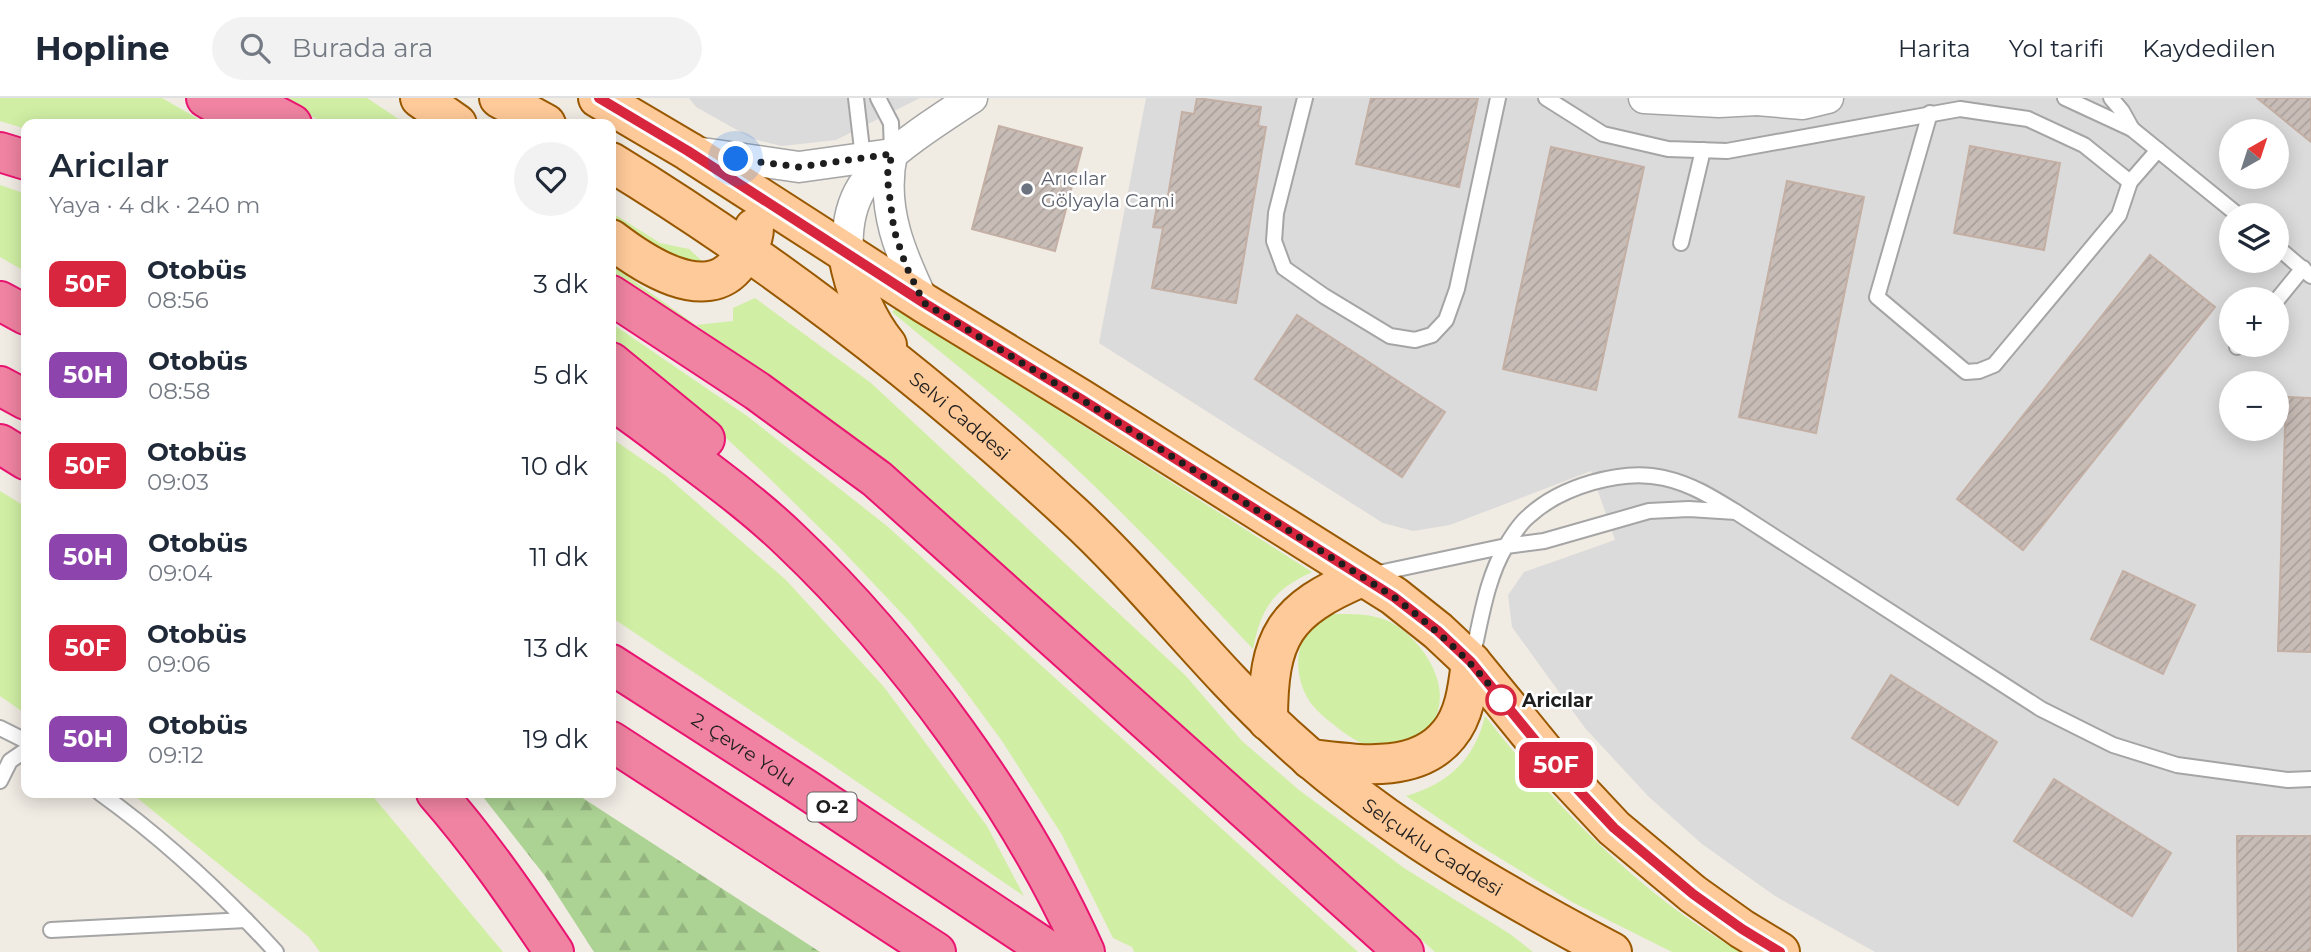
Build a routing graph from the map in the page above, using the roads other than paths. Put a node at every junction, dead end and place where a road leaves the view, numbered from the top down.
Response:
1 (206, 98) edge
2 (243, 98) edge
3 (420, 98) edge
4 (499, 98) edge
5 (598, 98) edge
6 (856, 98) edge
7 (878, 98) edge
8 (972, 98) edge
9 (1305, 98) edge
10 (1498, 98) edge
11 (1546, 98) edge
12 (1644, 98) edge
13 (1828, 98) edge
14 (2065, 98) edge
15 (2111, 98) edge
16 (1757, 99) edge
17 (1930, 113) junction
18 (242, 119) edge
19 (283, 119) edge
20 (450, 119) edge
21 (537, 119) edge
22 (2132, 129) junction
23 (1703, 150) junction
24 (2158, 150) junction
25 (688, 151) junction
26 (0, 152) edge
27 (877, 156) junction
28 (21, 158) edge
29 (616, 165) edge
30 (2130, 182) junction
31 (747, 189) junction
32 (2223, 203) edge
33 (616, 242) edge
34 (1681, 243) dead end
35 (747, 251) junction
36 (848, 255) junction
37 (2289, 257) edge
38 (2307, 272) edge
39 (2289, 289) edge
40 (616, 298) edge
41 (0, 301) edge
42 (924, 303) junction
43 (21, 312) edge
44 (616, 366) edge
45 (914, 377) junction
46 (0, 386) edge
47 (21, 397) edge
48 (616, 404) edge
49 (0, 444) edge
50 (21, 457) edge
51 (1736, 512) junction
52 (1506, 546) junction
53 (1362, 577) junction
54 (833, 584) junction
55 (1471, 662) junction
56 (616, 667) edge
57 (1268, 721) junction
58 (0, 728) edge
59 (21, 738) edge
60 (616, 744) edge
61 (21, 753) edge
62 (1310, 759) junction
63 (2311, 779) edge
64 (0, 781) edge
65 (107, 798) edge
66 (440, 798) edge
67 (246, 919) junction
68 (51, 930) dead end
69 (1071, 946) edge
70 (276, 952) edge
71 (554, 952) edge
72 (936, 952) edge
73 (1404, 952) edge
74 (1612, 952) edge
75 (1780, 952) edge

1 - 18 highway
2 - 19 highway
3 - 20 main road
4 - 21 main road
5 - 25 main road
6 - 27 lane
7 - 27 lane
8 - 27 street
9 - 10 lane
11 - 23 lane
12 - 16 street
13 - 16 street
14 - 22 lane
15 - 22 lane
17 - 23 lane
17 - 30 lane
17 - 30 lane
22 - 24 lane
23 - 34 lane
24 - 30 lane
24 - 32 lane
25 - 27 street
25 - 31 main road
26 - 28 highway
27 - 36 street
27 - 42 street
29 - 35 main road, Selvi Caddesi
31 - 35 main road
31 - 36 main road
33 - 35 main road
35 - 45 main road, Selvi Caddesi
36 - 42 main road
36 - 45 main road
37 - 38 lane
38 - 39 lane
40 - 73 highway
41 - 43 highway
42 - 53 main road
44 - 54 highway
45 - 57 main road, Selvi Caddesi
46 - 47 highway
48 - 54 highway
49 - 50 highway
51 - 52 lane
51 - 52 lane
51 - 63 lane
52 - 53 lane
52 - 55 lane
53 - 55 main road
53 - 57 main road
54 - 69 highway
55 - 62 main road
55 - 75 main road
56 - 69 highway, 2. Çevre Yolu / O-2
57 - 62 main road, Selçuklu Caddesi
58 - 59 lane
60 - 72 highway
61 - 64 lane
62 - 74 main road, Selçuklu Caddesi
65 - 67 lane
66 - 71 highway
67 - 68 lane
67 - 70 lane

